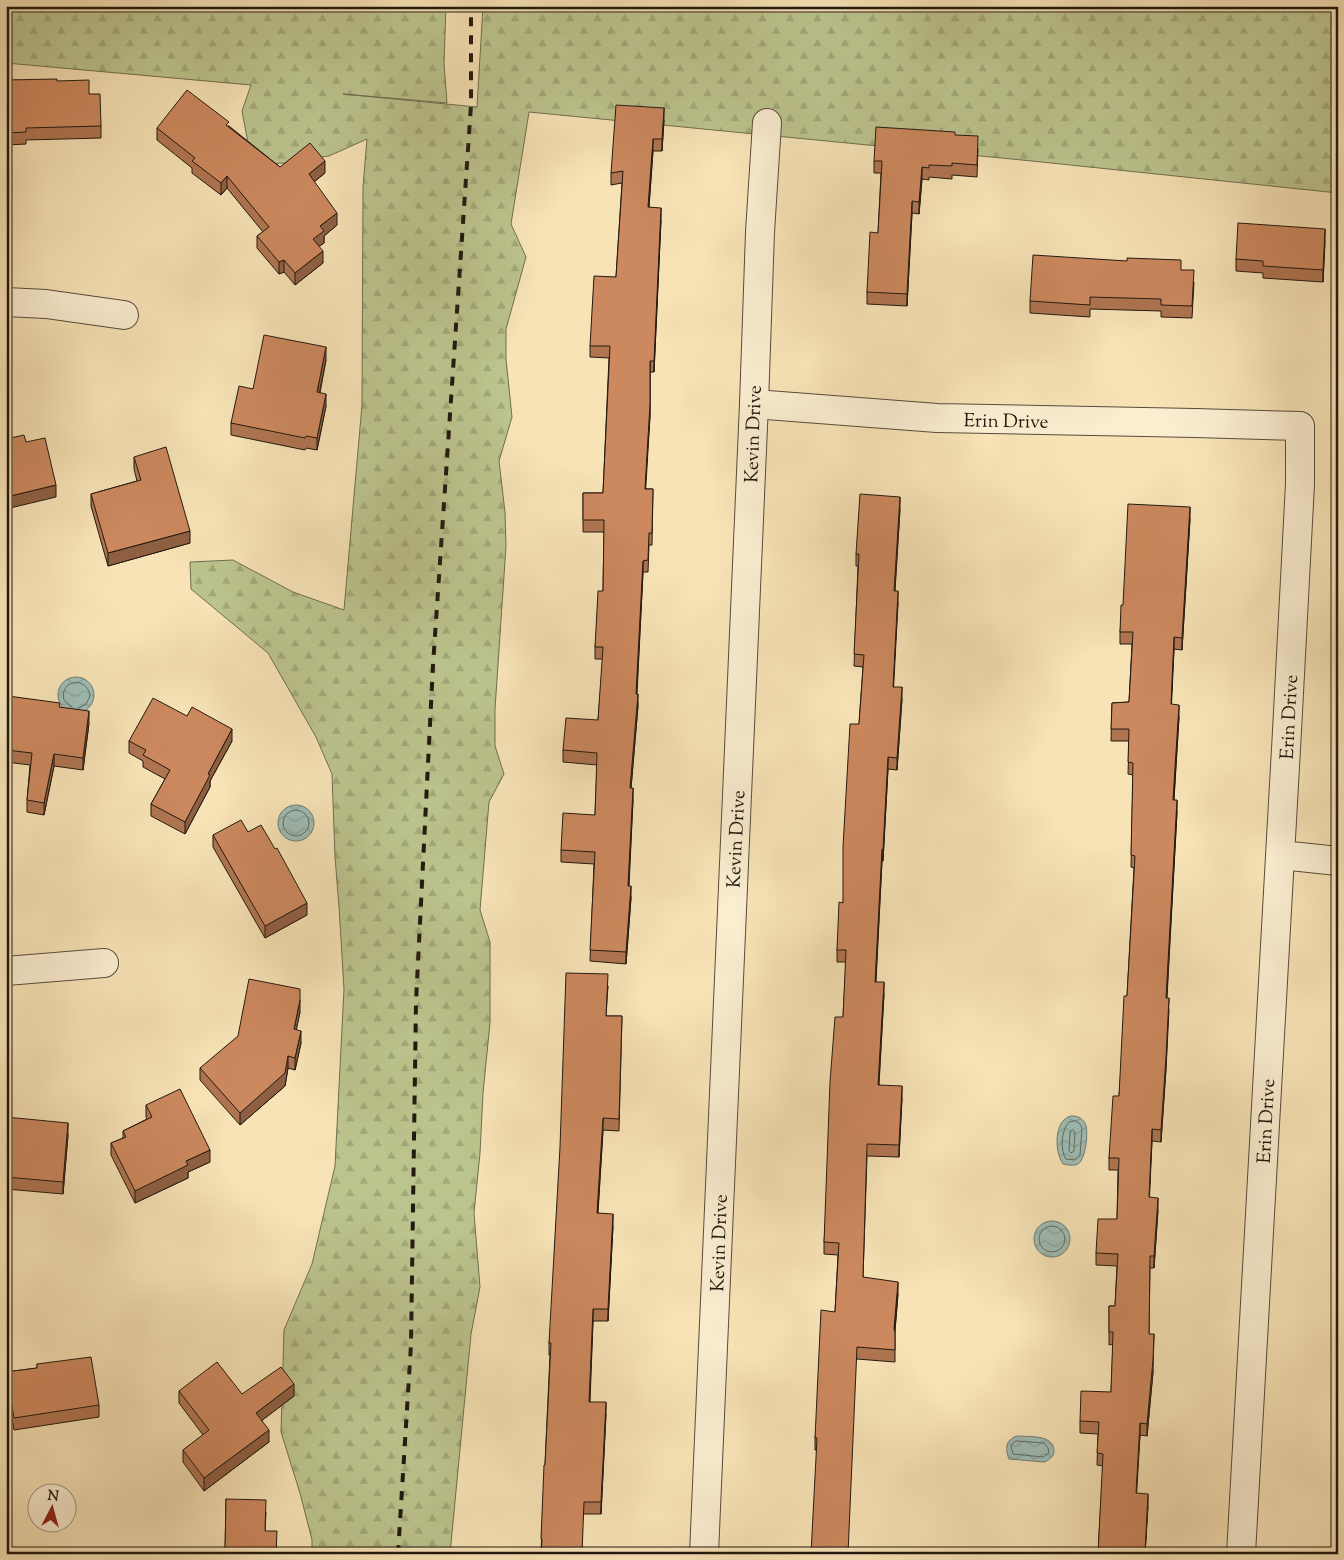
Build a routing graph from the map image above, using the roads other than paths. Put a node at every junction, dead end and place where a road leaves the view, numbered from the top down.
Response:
1 (767, 123) dead end
2 (6, 302) edge
3 (124, 315) dead end
4 (754, 404) junction
5 (1280, 855) junction
6 (1338, 862) edge
7 (104, 963) dead end
8 (6, 971) edge
9 (704, 1554) edge
10 (1241, 1554) edge

1 - 4 street, Kevin Drive
2 - 3 street
4 - 5 street, Erin Drive
4 - 9 street, Kevin Drive
5 - 6 street
5 - 10 street, Erin Drive
7 - 8 street

